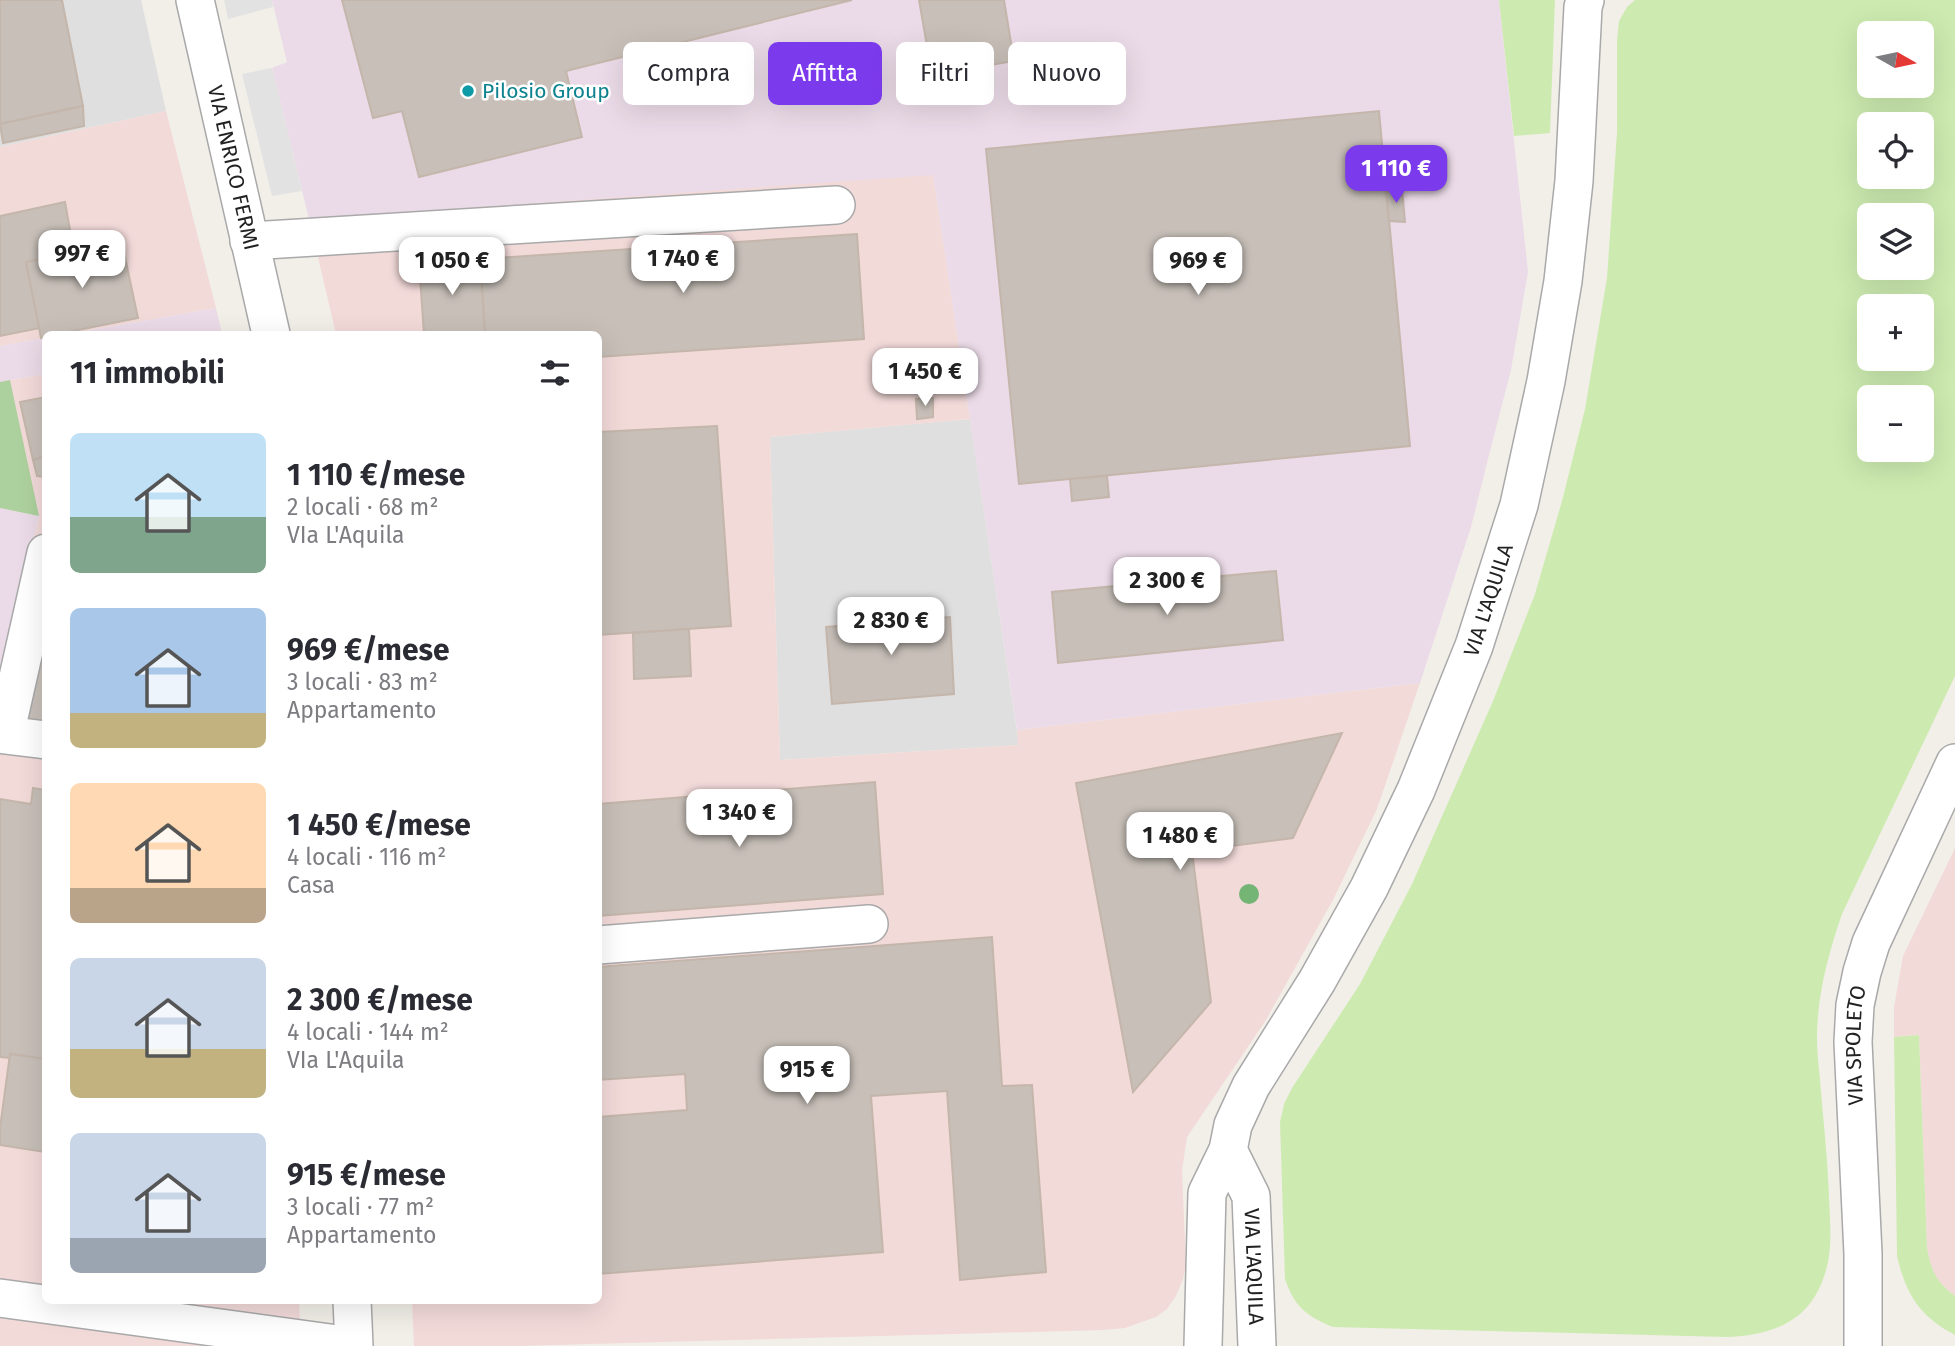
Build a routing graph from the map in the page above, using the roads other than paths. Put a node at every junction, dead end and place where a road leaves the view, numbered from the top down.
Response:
1 (194, 0) edge
2 (1585, 0) edge
3 (836, 205) dead end
4 (249, 241) junction
5 (270, 331) edge
6 (42, 571) edge
7 (42, 740) edge
8 (1955, 763) edge
9 (869, 924) dead end
10 (602, 946) edge
11 (1228, 1150) junction
12 (0, 1298) edge
13 (42, 1304) edge
14 (44, 1304) edge
15 (352, 1304) edge
16 (353, 1346) edge
17 (1203, 1346) edge
18 (1257, 1346) edge
19 (1863, 1346) edge

1 - 4 street, VIA ENRICO FERMI
2 - 11 street, VIA L'AQUILA
3 - 4 street
4 - 5 street, VIA ENRICO FERMI
6 - 7 street
8 - 19 street, VIA SPOLETO
9 - 10 street
11 - 17 street, VIA L'AQUILA
11 - 18 street, VIA L'AQUILA
12 - 13 street
14 - 16 street
15 - 16 street

